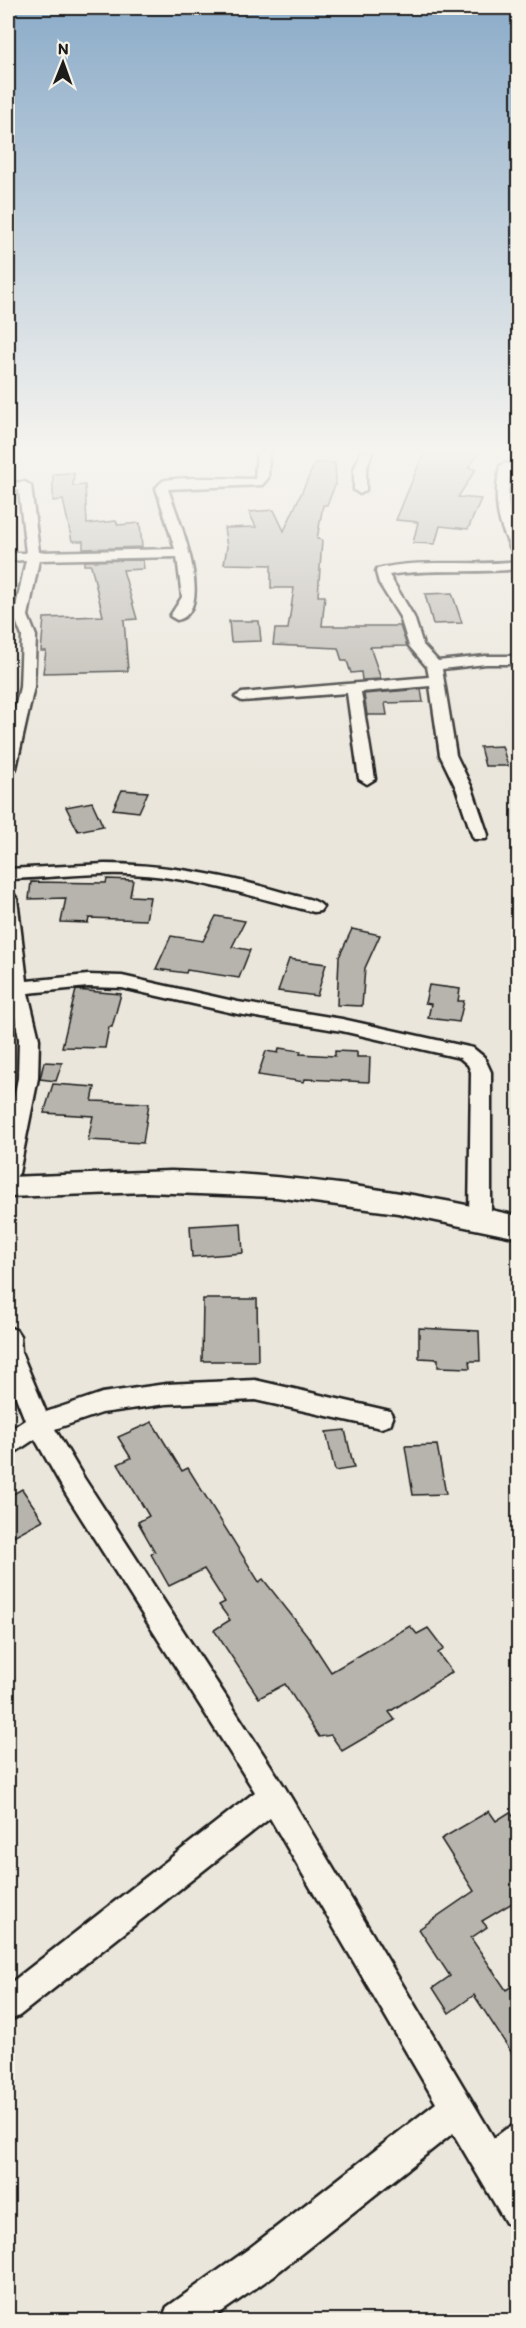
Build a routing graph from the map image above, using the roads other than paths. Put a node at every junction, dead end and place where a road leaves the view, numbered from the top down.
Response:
1 (32, 561) edge
2 (184, 561) edge
3 (519, 565) edge
4 (177, 616) dead end
5 (14, 617) edge
6 (519, 660) edge
7 (435, 674) junction
8 (8, 687) edge
9 (27, 687) junction
10 (353, 687) junction
11 (242, 697) dead end
12 (8, 768) edge
13 (367, 779) dead end
14 (480, 835) dead end
15 (8, 874) edge
16 (8, 899) edge
17 (314, 907) dead end
18 (15, 995) edge
19 (8, 1173) edge
20 (8, 1187) edge
21 (480, 1218) junction
22 (519, 1227) edge
23 (8, 1336) edge
24 (381, 1418) dead end
25 (39, 1424) junction
26 (8, 1444) edge
27 (274, 1796) junction
28 (8, 2005) edge
29 (458, 2107) junction
30 (519, 2141) edge
31 (490, 2162) junction
32 (519, 2211) edge
33 (180, 2320) edge

1 - 5 street
2 - 4 street
3 - 7 street
5 - 9 street
6 - 7 street
7 - 10 street
7 - 14 street
8 - 9 street
9 - 12 street
10 - 11 street
10 - 13 street
15 - 17 street
16 - 18 street
18 - 19 street
18 - 21 street
20 - 21 street
21 - 22 street
23 - 25 street
24 - 25 street
25 - 26 street
25 - 27 street
27 - 28 street
27 - 29 street
29 - 31 street
29 - 33 street
30 - 31 street
31 - 32 street

